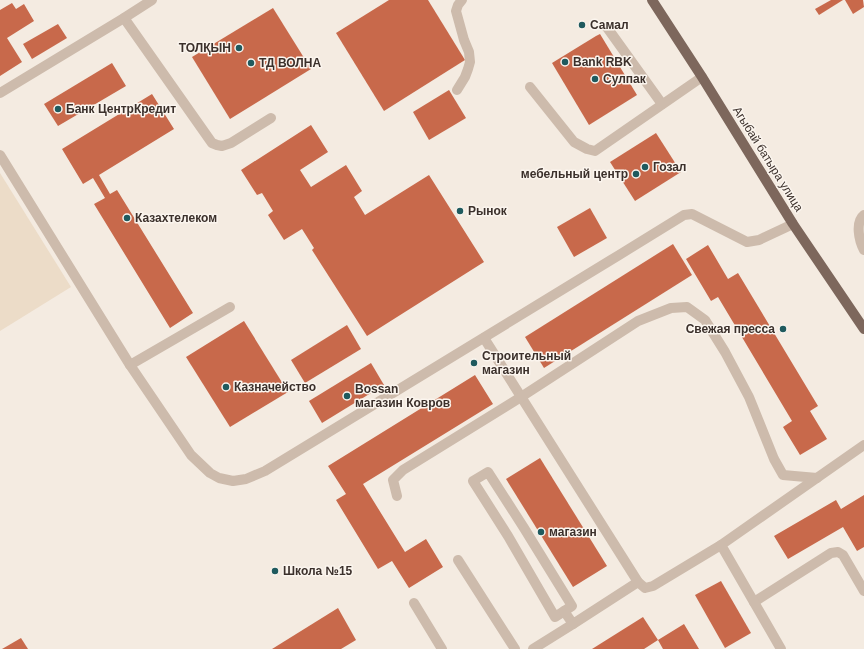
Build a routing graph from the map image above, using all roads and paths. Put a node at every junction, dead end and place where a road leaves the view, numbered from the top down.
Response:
1 (152, 0) edge
2 (462, 0) edge
3 (652, 0) edge
4 (124, 18) junction
5 (606, 26) dead end
6 (702, 77) junction
7 (530, 87) dead end
8 (457, 90) dead end
9 (0, 93) edge
10 (662, 104) junction
11 (271, 118) dead end
12 (0, 155) edge
13 (864, 215) edge
14 (793, 224) junction
15 (864, 250) edge
16 (230, 307) dead end
17 (864, 328) edge
18 (484, 338) junction
19 (130, 365) junction
20 (521, 397) junction
21 (864, 445) edge
22 (817, 478) junction
23 (397, 496) dead end
24 (721, 545) junction
25 (458, 560) dead end
26 (638, 582) junction
27 (864, 591) edge
28 (754, 602) junction
29 (414, 603) dead end
30 (564, 611) junction
31 (573, 624) junction
32 (442, 649) edge
33 (515, 649) edge
34 (533, 649) edge
35 (781, 649) edge

1 - 4 street
2 - 8 street
3 - 6 main road, Агыбай батыра улица
4 - 9 street
4 - 11 street
5 - 10 street
6 - 10 street
6 - 14 main road, Агыбай батыра улица
7 - 10 street
12 - 19 street
13 - 15 street
14 - 17 main road, Агыбай батыра улица
14 - 18 street
16 - 19 street
18 - 19 street
18 - 20 street
20 - 22 street
20 - 23 street
20 - 26 street
21 - 22 street
22 - 24 street
24 - 26 street
24 - 28 street
25 - 33 street
26 - 31 street
27 - 28 street
28 - 35 street
29 - 32 street
30 - 30 street
30 - 31 street
31 - 34 street

